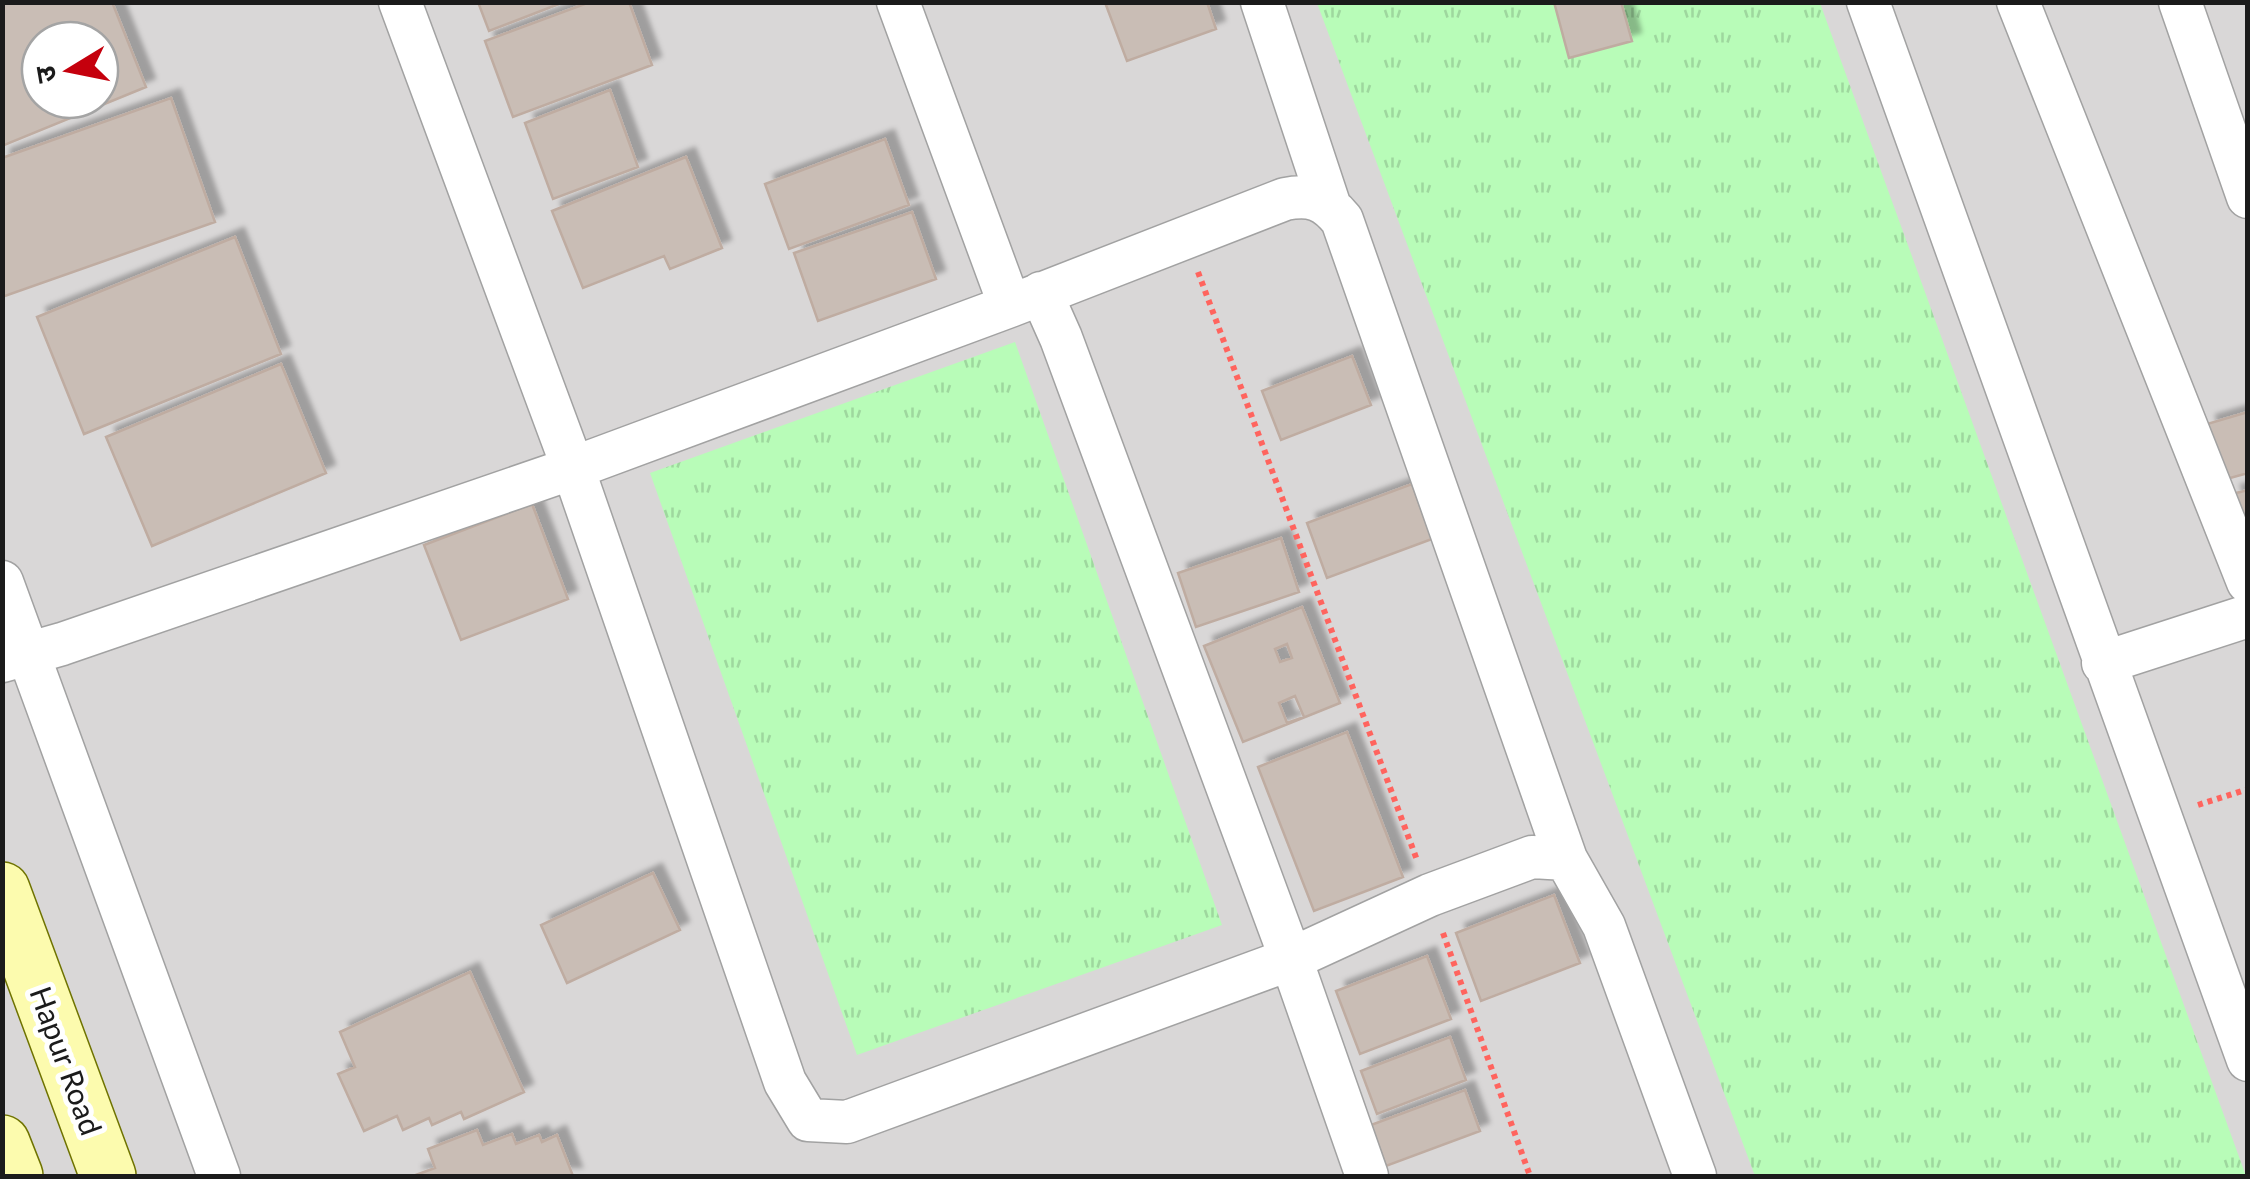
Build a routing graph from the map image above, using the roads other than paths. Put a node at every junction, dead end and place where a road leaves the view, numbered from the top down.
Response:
1 (400, 2) edge
2 (898, 2) edge
3 (1262, 2) edge
4 (1868, 2) edge
5 (2018, 2) edge
6 (2180, 2) edge
7 (2248, 196) edge
8 (1329, 204) junction
9 (1026, 300) junction
10 (573, 468) junction
11 (2, 582) edge
12 (2248, 582) edge
13 (2248, 616) edge
14 (15, 656) edge
15 (2102, 663) junction
16 (1566, 859) junction
17 (2, 890) edge
18 (1291, 959) junction
19 (2232, 973) edge
20 (2248, 1060) edge
21 (2, 1143) edge
22 (15, 1176) edge
23 (108, 1176) edge
24 (219, 1176) edge
25 (1367, 1176) edge
26 (1695, 1176) edge

1 - 10 street
2 - 9 street
3 - 8 street
4 - 15 street
5 - 12 street
6 - 7 street
8 - 9 street
8 - 16 street
9 - 10 street
9 - 18 street
10 - 14 street
10 - 18 street
11 - 14 street
13 - 15 street
14 - 24 street
15 - 19 street
16 - 18 street
16 - 26 street
17 - 23 main road, Hapur Road
18 - 25 street
19 - 20 street
21 - 22 main road

